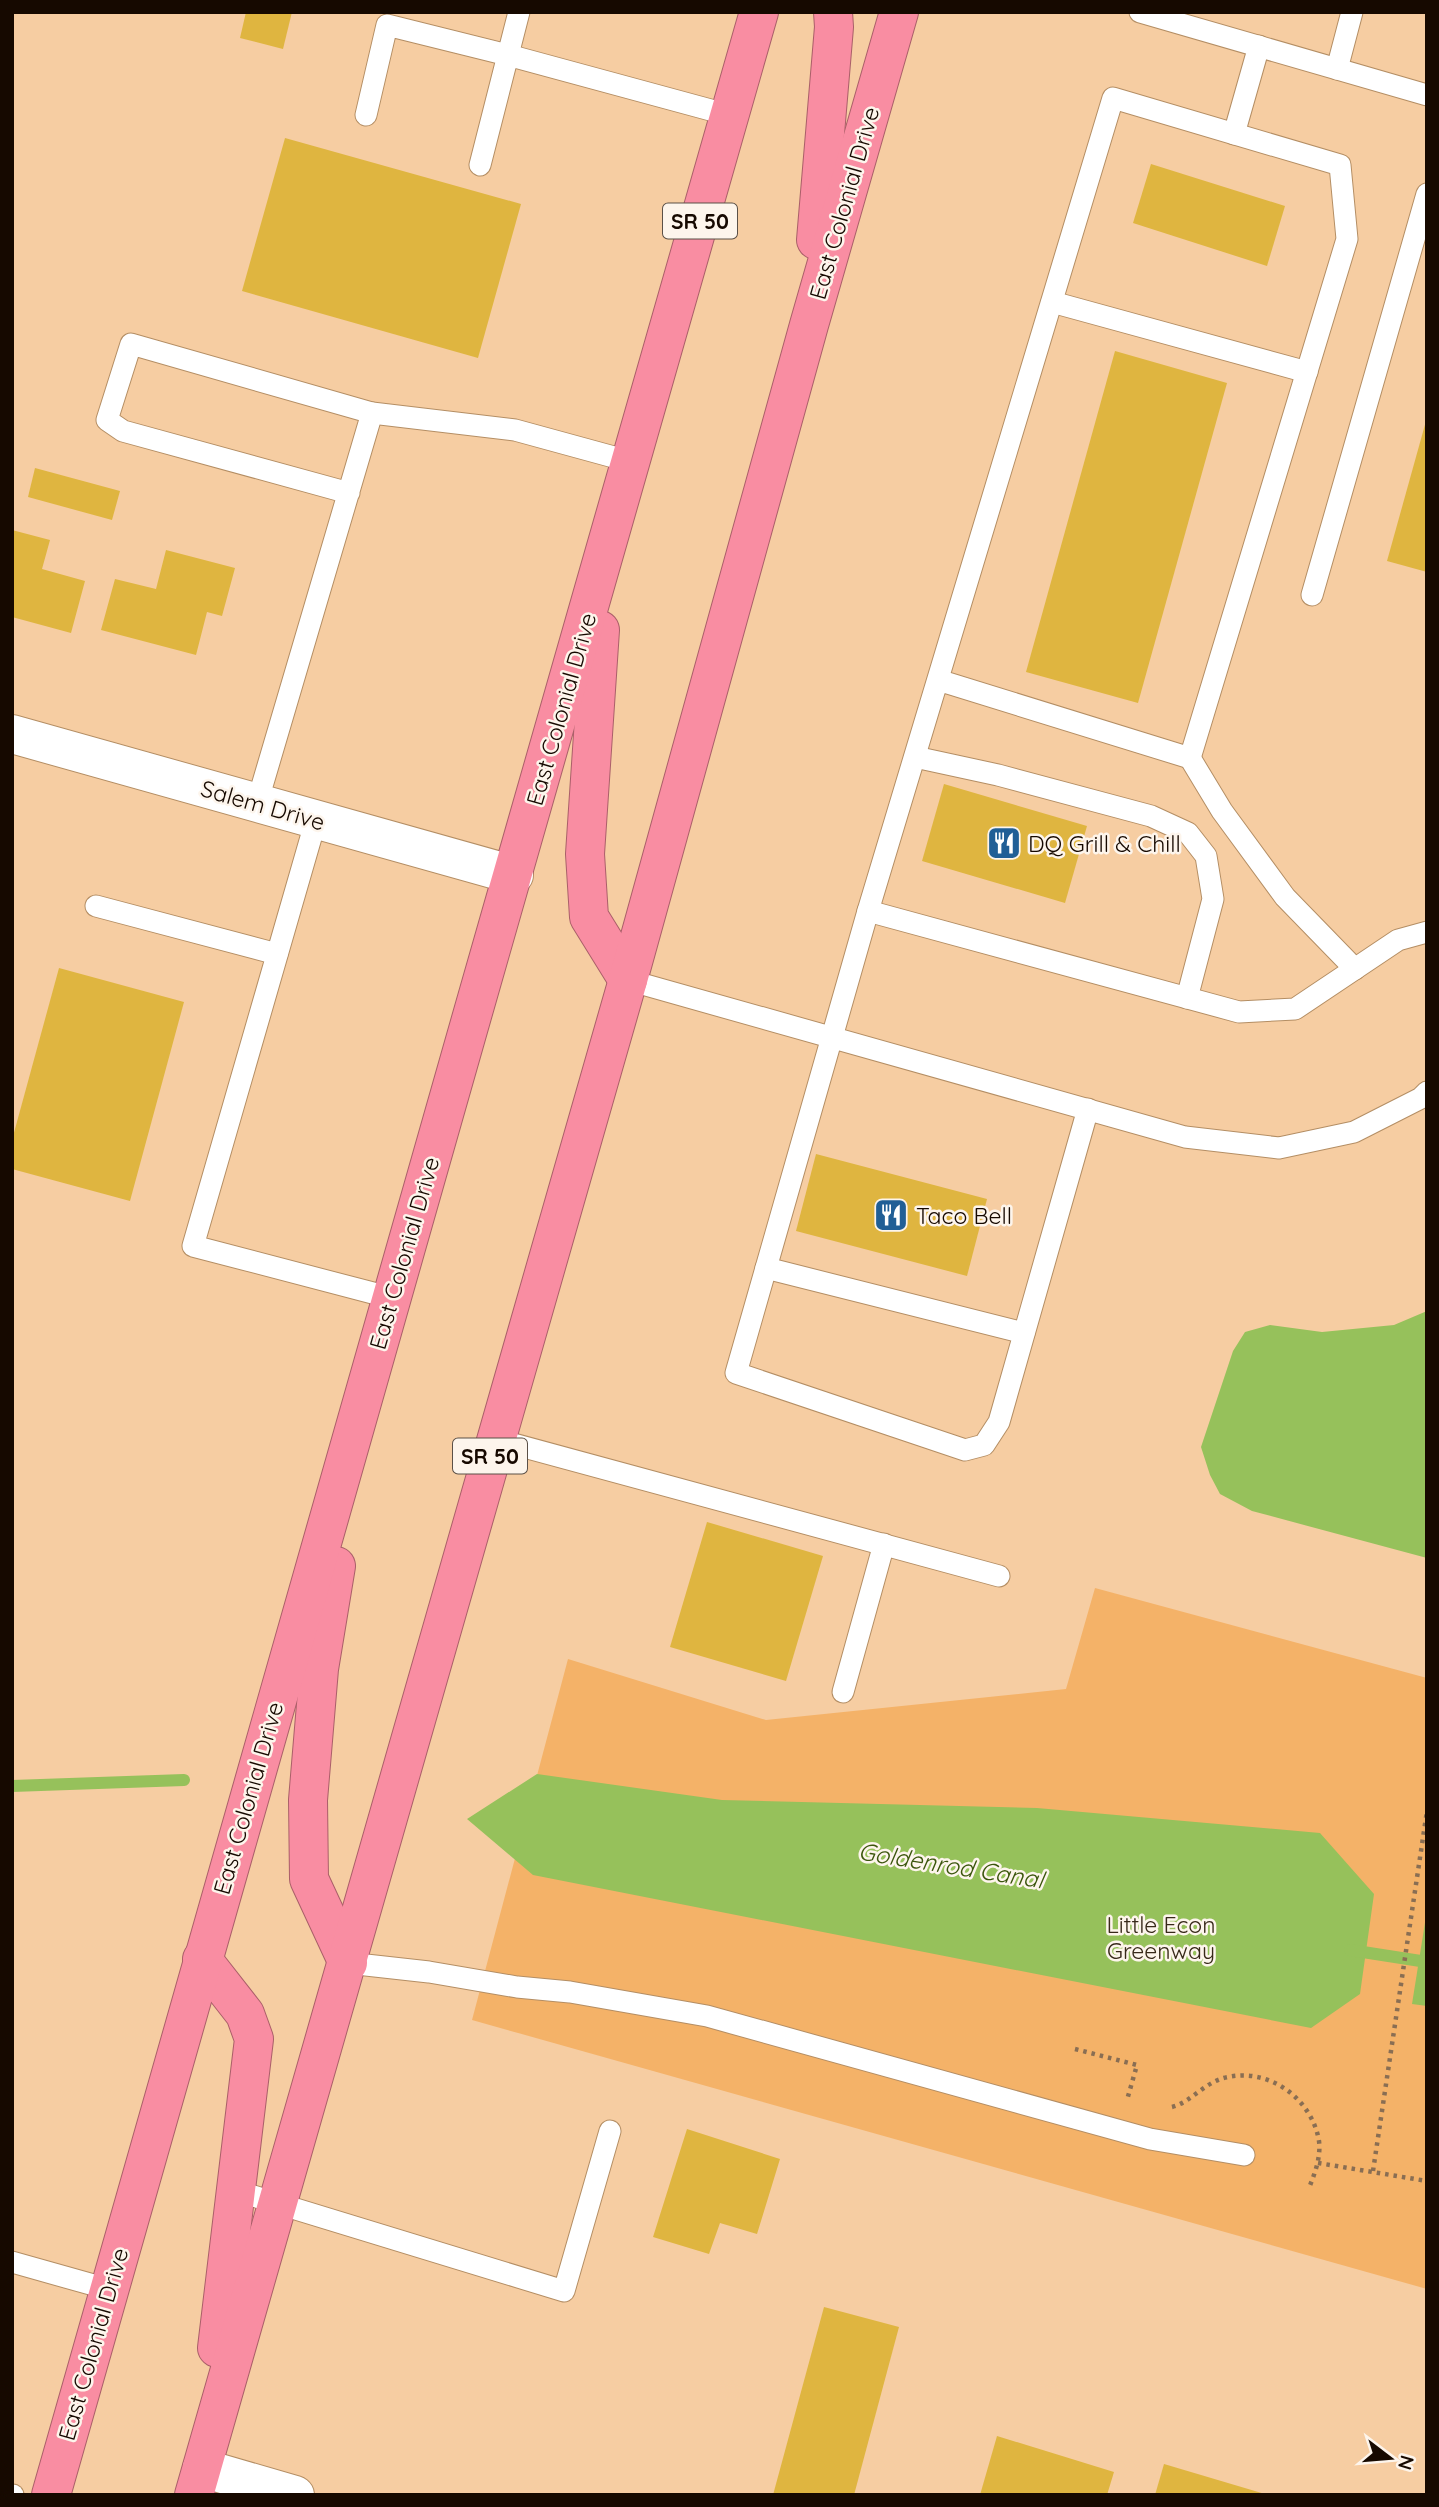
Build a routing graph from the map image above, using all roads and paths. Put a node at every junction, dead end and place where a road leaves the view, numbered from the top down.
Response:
1 (519, 12) edge
2 (759, 12) edge
3 (833, 12) edge
4 (899, 12) edge
5 (1140, 12) edge
6 (1352, 12) edge
7 (389, 19) edge
8 (1199, 20) edge
9 (1259, 46) junction
10 (508, 55) junction
11 (1337, 69) junction
12 (1427, 95) edge
13 (366, 115) dead end
14 (729, 116) junction
15 (1234, 134) junction
16 (480, 165) dead end
17 (1427, 194) edge
18 (1052, 302) junction
19 (809, 325) junction
20 (1307, 372) junction
21 (373, 413) junction
22 (632, 462) junction
23 (349, 493) junction
24 (605, 555) junction
25 (1312, 595) dead end
26 (938, 680) junction
27 (12, 734) edge
28 (915, 757) junction
29 (1190, 758) junction
30 (257, 803) junction
31 (316, 820) junction
32 (514, 875) junction
33 (96, 905) dead end
34 (868, 911) junction
35 (1427, 932) edge
36 (277, 954) junction
37 (1355, 969) junction
38 (628, 980) junction
39 (1187, 998) junction
40 (832, 1037) junction
41 (1427, 1093) edge
42 (1088, 1109) junction
43 (766, 1268) junction
44 (392, 1298) junction
45 (1024, 1333) junction
46 (363, 1395) junction
47 (495, 1439) junction
48 (884, 1544) junction
49 (999, 1576) dead end
50 (843, 1692) dead end
51 (1427, 1811) edge
52 (202, 1959) junction
53 (348, 1962) junction
54 (1075, 2049) dead end
55 (1135, 2103) dead end
56 (1166, 2109) dead end
57 (610, 2131) dead end
58 (1244, 2155) dead end
59 (1318, 2163) junction
60 (1373, 2171) junction
61 (1427, 2181) edge
62 (1310, 2188) dead end
63 (237, 2191) junction
64 (278, 2203) junction
65 (12, 2262) edge
66 (108, 2289) junction
67 (198, 2481) edge
68 (51, 2495) edge
69 (295, 2495) edge

1 - 10 lane
2 - 14 highway, East Colonial Drive / SR 50
3 - 19 highway
4 - 19 highway, East Colonial Drive / SR 50
5 - 8 lane
6 - 11 lane
7 - 10 lane
7 - 13 lane
8 - 9 lane
9 - 11 lane
9 - 15 lane
10 - 14 lane
10 - 16 lane
11 - 12 lane
14 - 22 highway, East Colonial Drive / SR 50
15 - 18 lane
15 - 20 lane
17 - 25 lane
18 - 20 lane
18 - 26 lane
19 - 38 highway, East Colonial Drive / SR 50
20 - 29 lane
21 - 22 lane
21 - 23 lane
21 - 23 lane
22 - 24 highway, East Colonial Drive / SR 50
23 - 30 lane
24 - 32 highway, East Colonial Drive / SR 50
24 - 38 highway
26 - 28 lane
26 - 29 lane
27 - 30 street, Salem Drive
28 - 34 lane
28 - 39 lane
29 - 37 lane
30 - 31 street, Salem Drive
31 - 32 street, Salem Drive
31 - 36 lane
32 - 44 highway, East Colonial Drive / SR 50
33 - 36 lane
34 - 39 lane
34 - 40 lane
35 - 37 lane
36 - 44 lane
37 - 39 lane
38 - 40 lane
38 - 47 highway, East Colonial Drive / SR 50
40 - 42 lane
40 - 43 lane
41 - 42 lane
42 - 45 lane
43 - 45 lane
43 - 45 lane
44 - 46 highway, East Colonial Drive / SR 50
46 - 52 highway, East Colonial Drive / SR 50
46 - 53 highway
47 - 48 lane
47 - 53 highway, East Colonial Drive / SR 50
48 - 49 lane
48 - 50 lane
51 - 60 path
52 - 63 highway
52 - 66 highway, East Colonial Drive / SR 50
53 - 58 lane
53 - 64 highway, East Colonial Drive / SR 50
54 - 55 path
56 - 59 path
57 - 64 lane
59 - 60 path
59 - 62 path
60 - 61 path
63 - 64 lane
63 - 67 highway
64 - 67 highway, East Colonial Drive / SR 50
65 - 66 lane
66 - 68 highway, East Colonial Drive / SR 50
67 - 69 street

